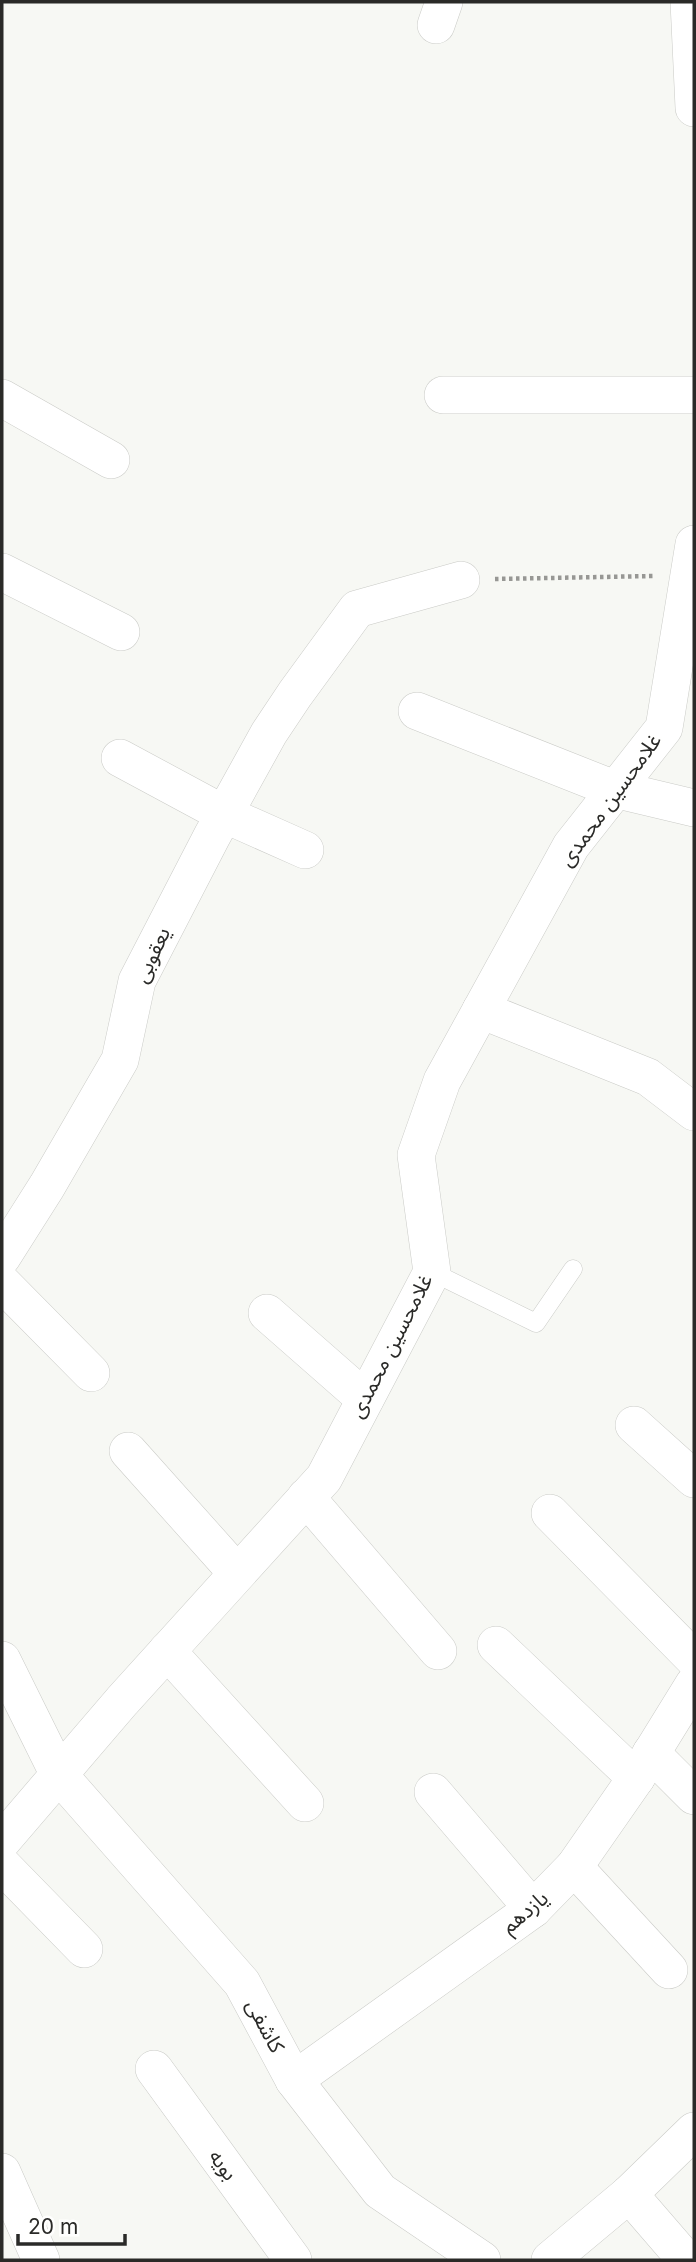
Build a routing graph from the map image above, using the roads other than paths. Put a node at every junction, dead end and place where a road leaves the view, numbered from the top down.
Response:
1 (689, 2) edge
2 (694, 108) edge
3 (443, 395) dead end
4 (694, 395) edge
5 (2, 398) edge
6 (111, 460) dead end
7 (692, 560) edge
8 (2, 572) edge
9 (461, 580) road end
10 (689, 619) edge
11 (121, 632) dead end
12 (417, 711) dead end
13 (120, 758) dead end
14 (614, 789) junction
15 (694, 808) edge
16 (224, 814) junction
17 (305, 850) dead end
18 (481, 1010) junction
19 (694, 1112) edge
20 (2, 1257) edge
21 (573, 1269) dead end
22 (432, 1272) junction
23 (2, 1283) edge
24 (267, 1313) dead end
25 (91, 1373) dead end
26 (365, 1399) junction
27 (634, 1425) dead end
28 (128, 1451) dead end
29 (694, 1479) edge
30 (306, 1497) junction
31 (551, 1513) dead end
32 (237, 1573) junction
33 (496, 1645) dead end
34 (167, 1651) junction
35 (438, 1651) dead end
36 (694, 1659) edge
37 (2, 1660) edge
38 (694, 1684) edge
39 (644, 1765) junction
40 (59, 1775) junction
41 (433, 1792) dead end
42 (694, 1796) edge
43 (305, 1803) dead end
44 (2, 1841) edge
45 (2, 1865) edge
46 (574, 1867) junction
47 (533, 1909) junction
48 (85, 1950) dead end
49 (669, 1970) dead end
50 (154, 2070) dead end
51 (294, 2080) junction
52 (694, 2130) edge
53 (2, 2172) edge
54 (629, 2194) junction
55 (41, 2260) edge
56 (293, 2260) edge
57 (482, 2260) edge
58 (550, 2260) edge
59 (686, 2260) edge

1 - 2 street
3 - 4 street
5 - 6 street
7 - 10 street, غلامحسین محمدی
8 - 11 street
9 - 16 street, یعقوبی
10 - 14 street, غلامحسین محمدی
12 - 14 street
13 - 16 street
14 - 15 street
14 - 18 street, غلامحسین محمدی
16 - 17 street
16 - 20 street, یعقوبی
18 - 19 street
18 - 22 street, غلامحسین محمدی
21 - 22 lane
22 - 26 street, غلامحسین محمدی
23 - 25 street
24 - 26 street
26 - 30 street, غلامحسین محمدی
27 - 29 street
28 - 32 street
30 - 32 street, غلامحسین محمدی
30 - 35 street
31 - 36 street
32 - 34 street, غلامحسین محمدی
33 - 39 street
34 - 40 street, غلامحسین محمدی
34 - 43 street
37 - 40 street, کاشفی
38 - 39 street, یازدهم
39 - 42 street
39 - 46 street, یازدهم
40 - 44 street, غلامحسین محمدی
40 - 51 street, کاشفی
41 - 47 street
45 - 48 street
46 - 47 street, یازدهم
46 - 49 street
47 - 51 street, یازدهم
50 - 56 street, بویه
51 - 57 street, کاشفی
52 - 54 street
53 - 55 street
54 - 58 street
54 - 59 street

